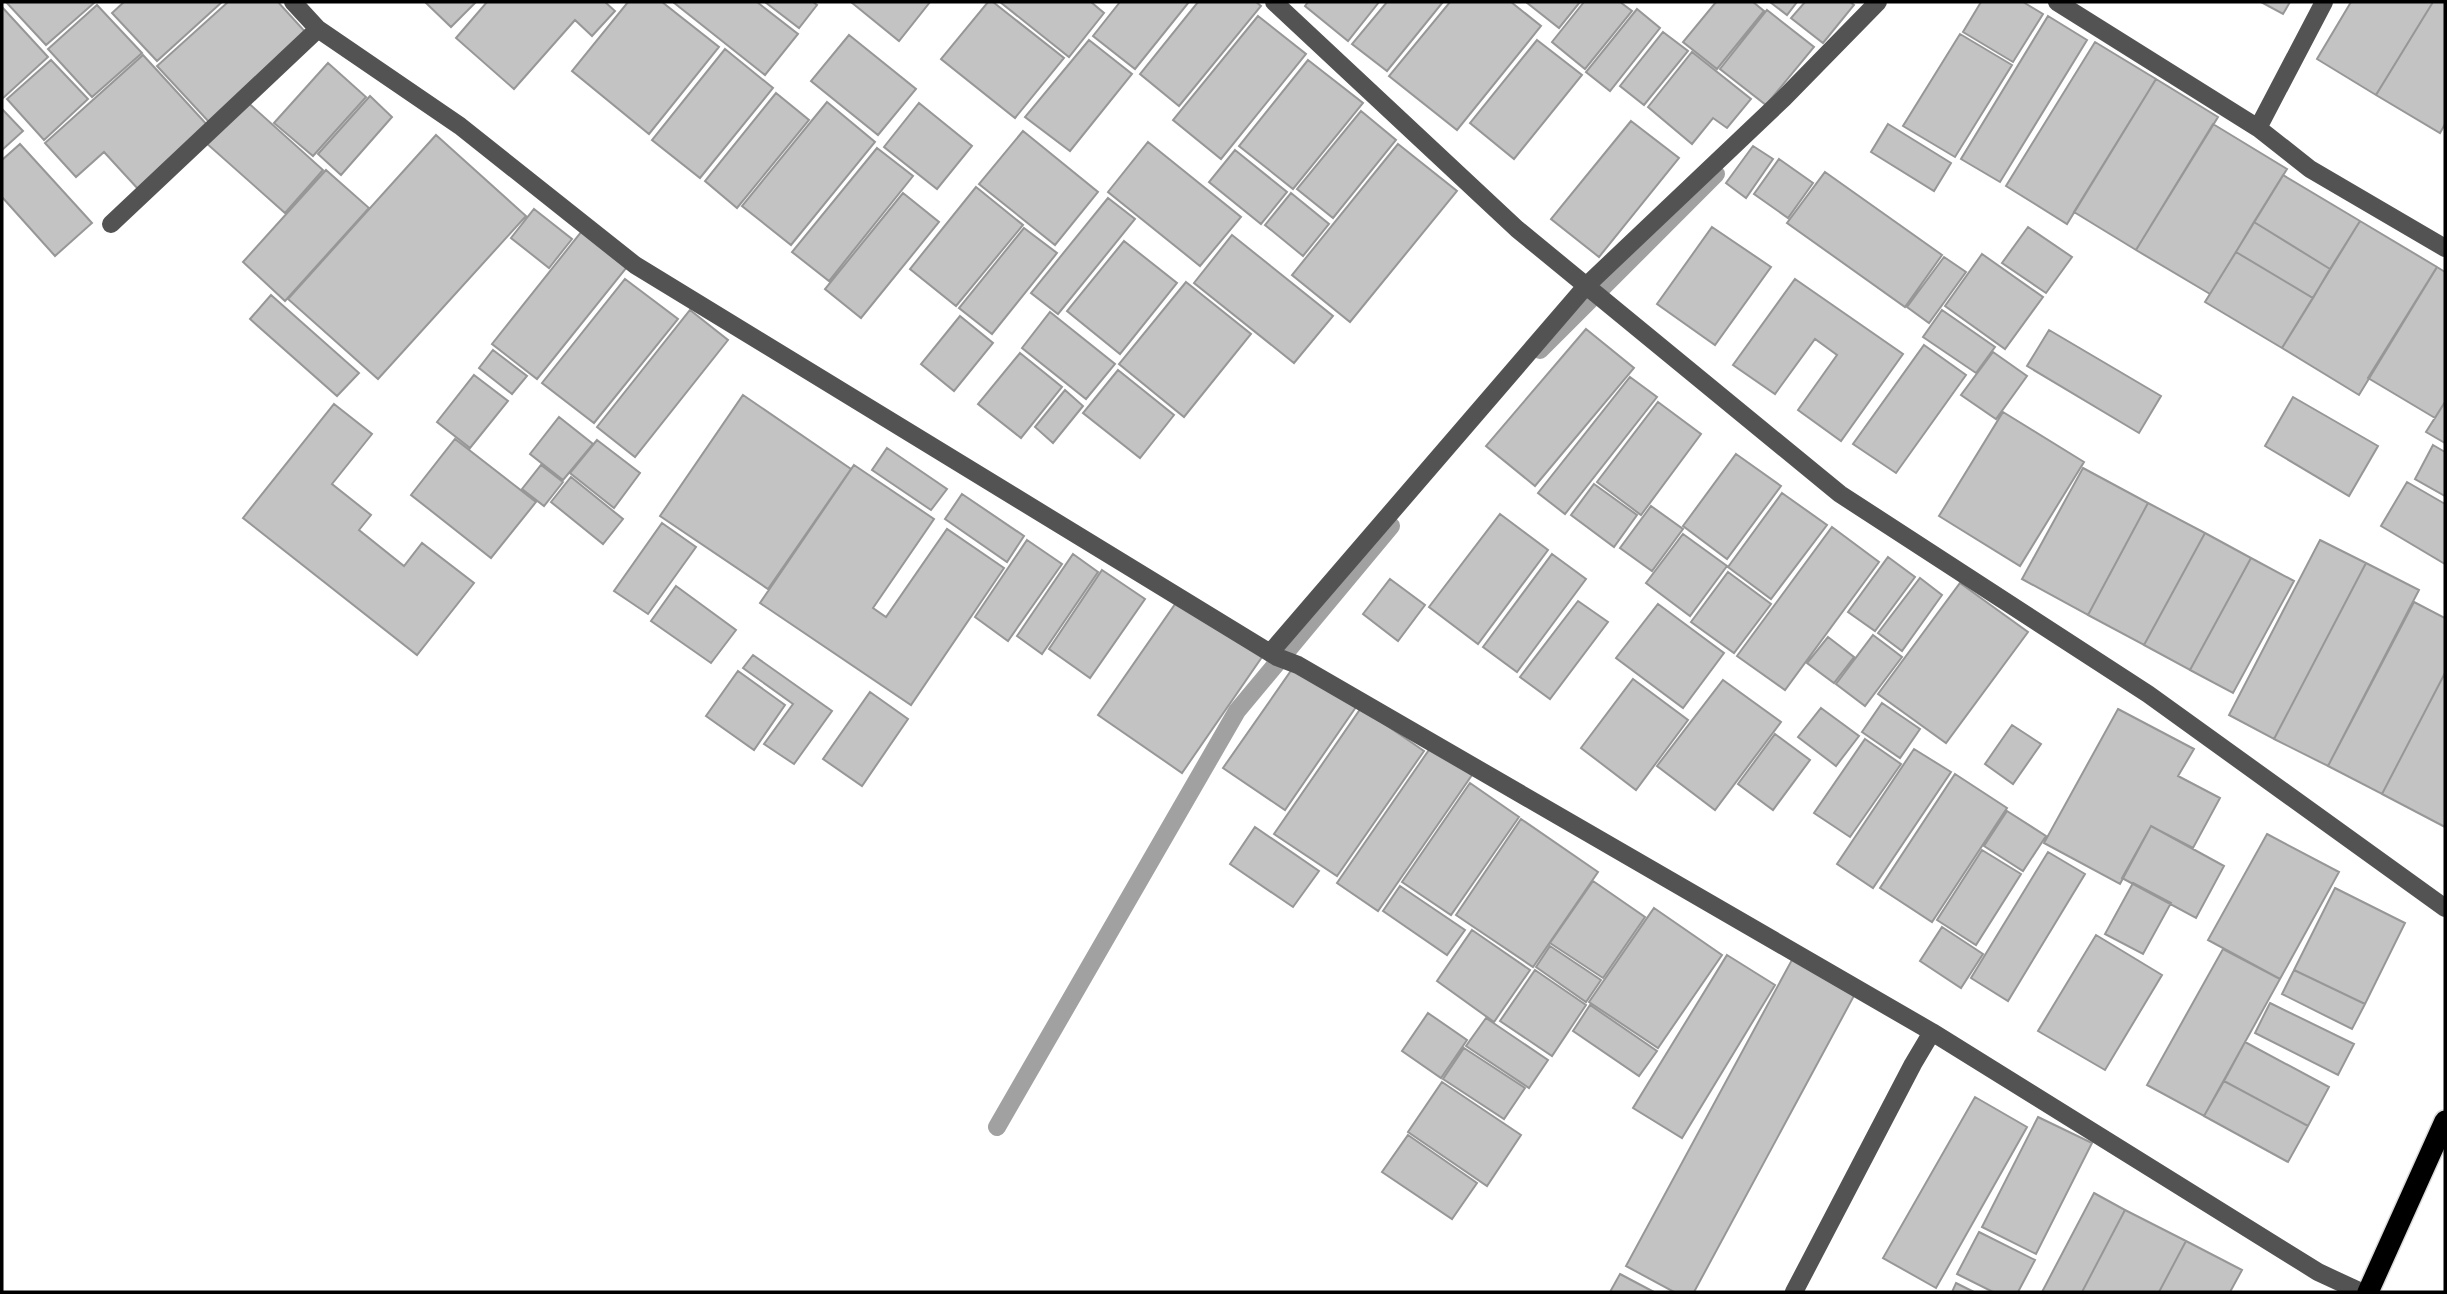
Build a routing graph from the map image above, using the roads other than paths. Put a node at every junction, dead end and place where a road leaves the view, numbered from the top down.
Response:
1 (293, 2) edge
2 (1274, 2) edge
3 (1878, 2) edge
4 (2057, 2) edge
5 (2324, 2) edge
6 (318, 29) junction
7 (2258, 128) junction
8 (111, 224) dead end
9 (2445, 248) edge
10 (1589, 289) junction
11 (1274, 655) junction
12 (2445, 908) edge
13 (1932, 1032) junction
14 (2445, 1121) edge
15 (1794, 1292) edge
16 (2361, 1292) edge
17 (2368, 1292) edge

1 - 6 street
2 - 10 street
3 - 10 street
4 - 7 street
5 - 7 street
6 - 8 street
6 - 11 street
7 - 9 street
10 - 11 street
10 - 12 street
11 - 13 street
13 - 15 street
13 - 16 street
14 - 17 highway

